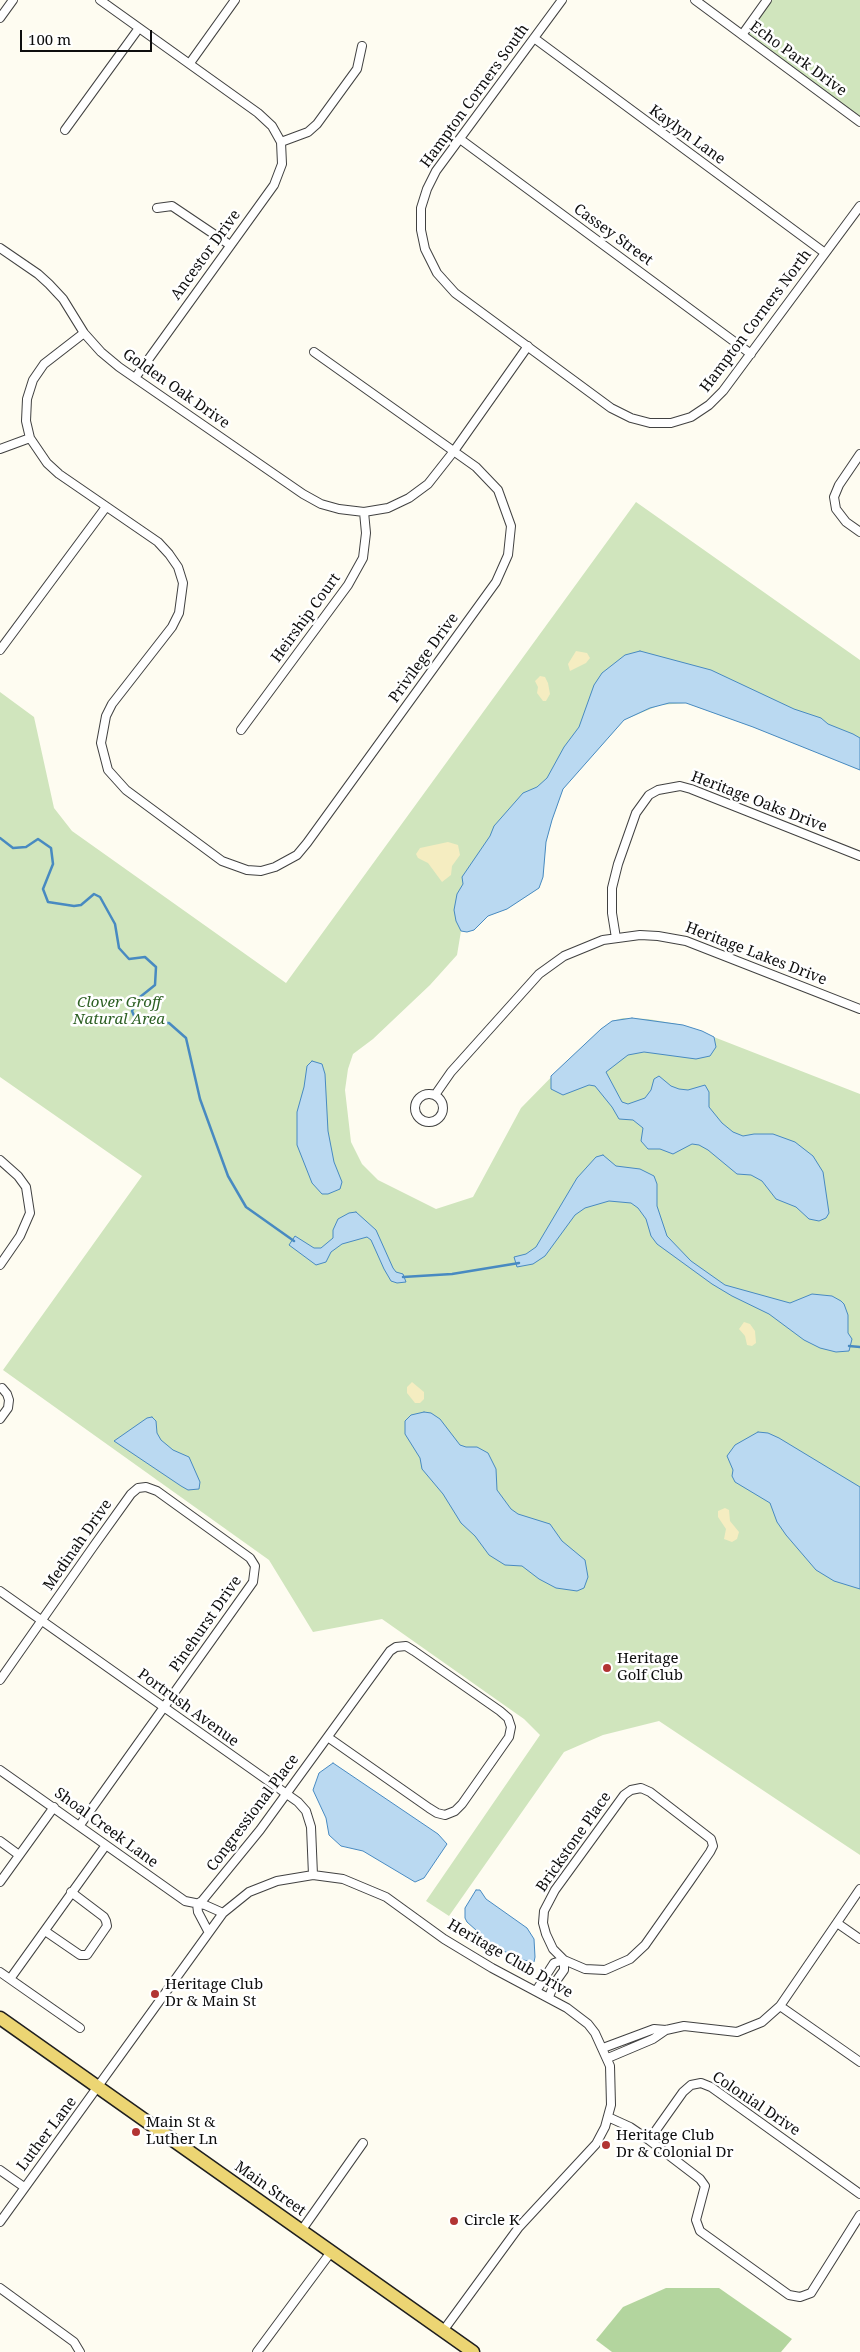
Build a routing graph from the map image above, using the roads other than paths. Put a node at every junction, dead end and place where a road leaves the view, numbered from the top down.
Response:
1 (13, 0) edge
2 (100, 0) edge
3 (235, 0) edge
4 (562, 0) edge
5 (695, 0) edge
6 (767, 0) edge
7 (0, 18) edge
8 (139, 28) junction
9 (742, 34) junction
10 (534, 38) junction
11 (362, 46) dead end
12 (190, 63) junction
13 (860, 122) edge
14 (65, 130) dead end
15 (460, 139) junction
16 (282, 142) junction
17 (860, 206) edge
18 (157, 208) dead end
19 (230, 245) junction
20 (0, 248) edge
21 (825, 253) junction
22 (84, 333) junction
23 (528, 346) junction
24 (314, 352) dead end
25 (751, 354) junction
26 (135, 378) junction
27 (30, 438) junction
28 (0, 449) edge
29 (454, 451) junction
30 (860, 454) edge
31 (106, 507) junction
32 (364, 512) junction
33 (860, 532) edge
34 (0, 650) edge
35 (241, 730) dead end
36 (860, 856) edge
37 (616, 938) junction
38 (860, 1009) edge
39 (435, 1095) dead end
40 (0, 1160) edge
41 (0, 1265) edge
42 (2, 1388) dead end
43 (0, 1419) edge
44 (201, 1523) joint
45 (0, 1591) edge
46 (42, 1620) junction
47 (0, 1680) edge
48 (164, 1706) junction
49 (329, 1738) junction
50 (0, 1770) edge
51 (288, 1794) junction
52 (54, 1807) junction
53 (80, 1825) junction
54 (0, 1841) edge
55 (106, 1845) junction
56 (19, 1855) junction
57 (313, 1876) junction
58 (0, 1882) edge
59 (860, 1889) edge
60 (71, 1892) junction
61 (197, 1904) junction
62 (222, 1914) junction
63 (838, 1923) junction
64 (208, 1930) junction
65 (45, 1931) junction
66 (860, 1939) edge
67 (564, 1960) junction
68 (0, 1972) edge
69 (10, 1979) junction
70 (536, 1991) junction
71 (549, 1997) junction
72 (780, 2006) junction
73 (0, 2018) edge
74 (80, 2028) dead end
75 (666, 2030) junction
76 (603, 2048) junction
77 (608, 2058) junction
78 (860, 2062) edge
79 (98, 2088) junction
80 (608, 2117) junction
81 (649, 2140) junction
82 (363, 2144) dead end
83 (0, 2170) edge
84 (24, 2187) junction
85 (860, 2194) edge
86 (860, 2215) edge
87 (0, 2222) edge
88 (301, 2231) junction
89 (331, 2252) junction
90 (0, 2288) edge
91 (443, 2331) junction
92 (80, 2352) edge
93 (257, 2352) edge
94 (473, 2352) edge

1 - 7 street
2 - 8 street
3 - 12 street
4 - 10 street, Hampton Corners South
5 - 9 street, Echo Park Drive
6 - 9 street
8 - 12 street
8 - 14 street
9 - 13 street, Echo Park Drive
10 - 15 street, Hampton Corners South
10 - 21 street, Kaylyn Lane
11 - 16 street
12 - 16 street
15 - 23 street, Hampton Corners South
15 - 25 street, Cassey Street
16 - 19 street, Ancestor Drive
17 - 21 street, Hampton Corners North
18 - 19 street
19 - 26 street, Ancestor Drive
20 - 22 street, Golden Oak Drive
21 - 25 street, Hampton Corners North
22 - 26 street, Golden Oak Drive
22 - 27 street
23 - 25 street, Hampton Corners North
23 - 29 street, Golden Oak Drive
24 - 29 street, Privilege Drive
26 - 32 street, Golden Oak Drive
27 - 28 street
27 - 31 street
29 - 31 street, Privilege Drive
29 - 32 street, Golden Oak Drive
30 - 33 street
31 - 34 street
32 - 35 street, Heirship Court
36 - 37 street, Heritage Oaks Drive
37 - 38 street, Heritage Lakes Drive
37 - 39 street, Heritage Lakes Drive
40 - 41 street
42 - 43 street
44 - 46 street, Medinah Drive
44 - 48 street, Pinehurst Drive
45 - 46 street, Portrush Avenue
46 - 47 street, Medinah Drive
46 - 48 street, Portrush Avenue
48 - 51 street, Portrush Avenue
48 - 53 street, Pinehurst Drive
49 - 49 street, Congressional Place
49 - 51 street, Congressional Place
50 - 52 street, Shoal Creek Lane
51 - 57 street, Portrush Avenue
51 - 61 street, Congressional Place
52 - 53 street, Shoal Creek Lane
52 - 56 street
53 - 55 street, Shoal Creek Lane
54 - 56 street
55 - 60 street
55 - 61 street, Shoal Creek Lane
56 - 58 street
57 - 62 street, Heritage Club Drive
57 - 70 street, Heritage Club Drive
59 - 63 street
60 - 65 street
60 - 65 street
61 - 62 street, Shoal Creek Lane
61 - 64 street
62 - 64 street, Heritage Club Drive
63 - 66 street
63 - 72 street
64 - 79 street, Heritage Club Drive
65 - 69 street
67 - 67 street, Brickstone Place
67 - 70 street
67 - 71 street
68 - 69 street
69 - 74 street
70 - 71 street, Heritage Club Drive
71 - 76 street, Heritage Club Drive
72 - 75 street
72 - 78 street
73 - 79 main road, Main Street
75 - 76 street
75 - 77 street
76 - 77 street, Heritage Club Drive
77 - 80 street, Heritage Club Drive
79 - 84 street, Luther Lane
79 - 88 main road, Main Street
80 - 81 street
80 - 91 street, Heritage Club Drive
81 - 85 street, Colonial Drive
81 - 86 street
82 - 88 street
83 - 84 street
84 - 87 street, Luther Lane
88 - 89 main road, Main Street
89 - 91 main road, Main Street
89 - 93 street
90 - 92 street
91 - 94 main road, Main Street

